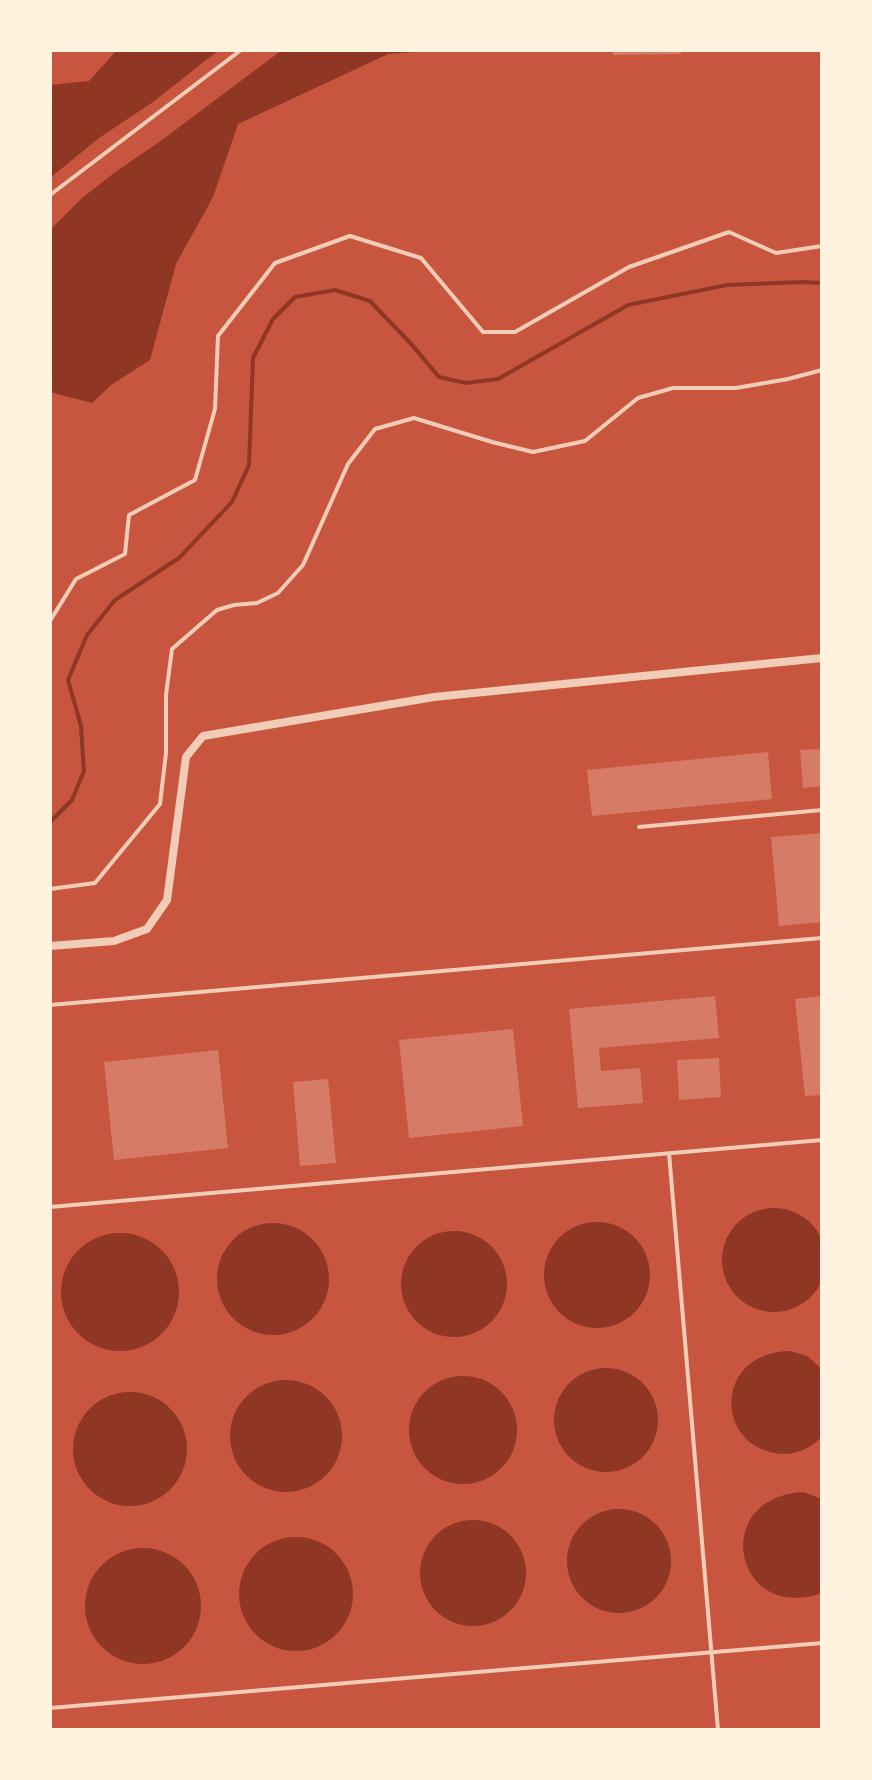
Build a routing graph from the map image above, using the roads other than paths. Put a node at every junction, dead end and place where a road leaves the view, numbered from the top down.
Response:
1 (241, 50) edge
2 (50, 195) edge
3 (822, 246) edge
4 (822, 370) edge
5 (50, 621) edge
6 (822, 658) edge
7 (822, 810) edge
8 (639, 827) dead end
9 (50, 889) edge
10 (822, 938) edge
11 (50, 946) edge
12 (50, 1005) edge
13 (822, 1140) edge
14 (669, 1153) junction
15 (50, 1207) edge
16 (822, 1643) edge
17 (711, 1653) junction
18 (50, 1708) edge
19 (718, 1730) edge

1 - 2 lane
3 - 5 lane
4 - 9 lane
6 - 11 street
7 - 8 lane
10 - 12 lane
13 - 14 lane
14 - 15 lane
14 - 17 lane
16 - 17 lane
17 - 18 lane
17 - 19 lane

